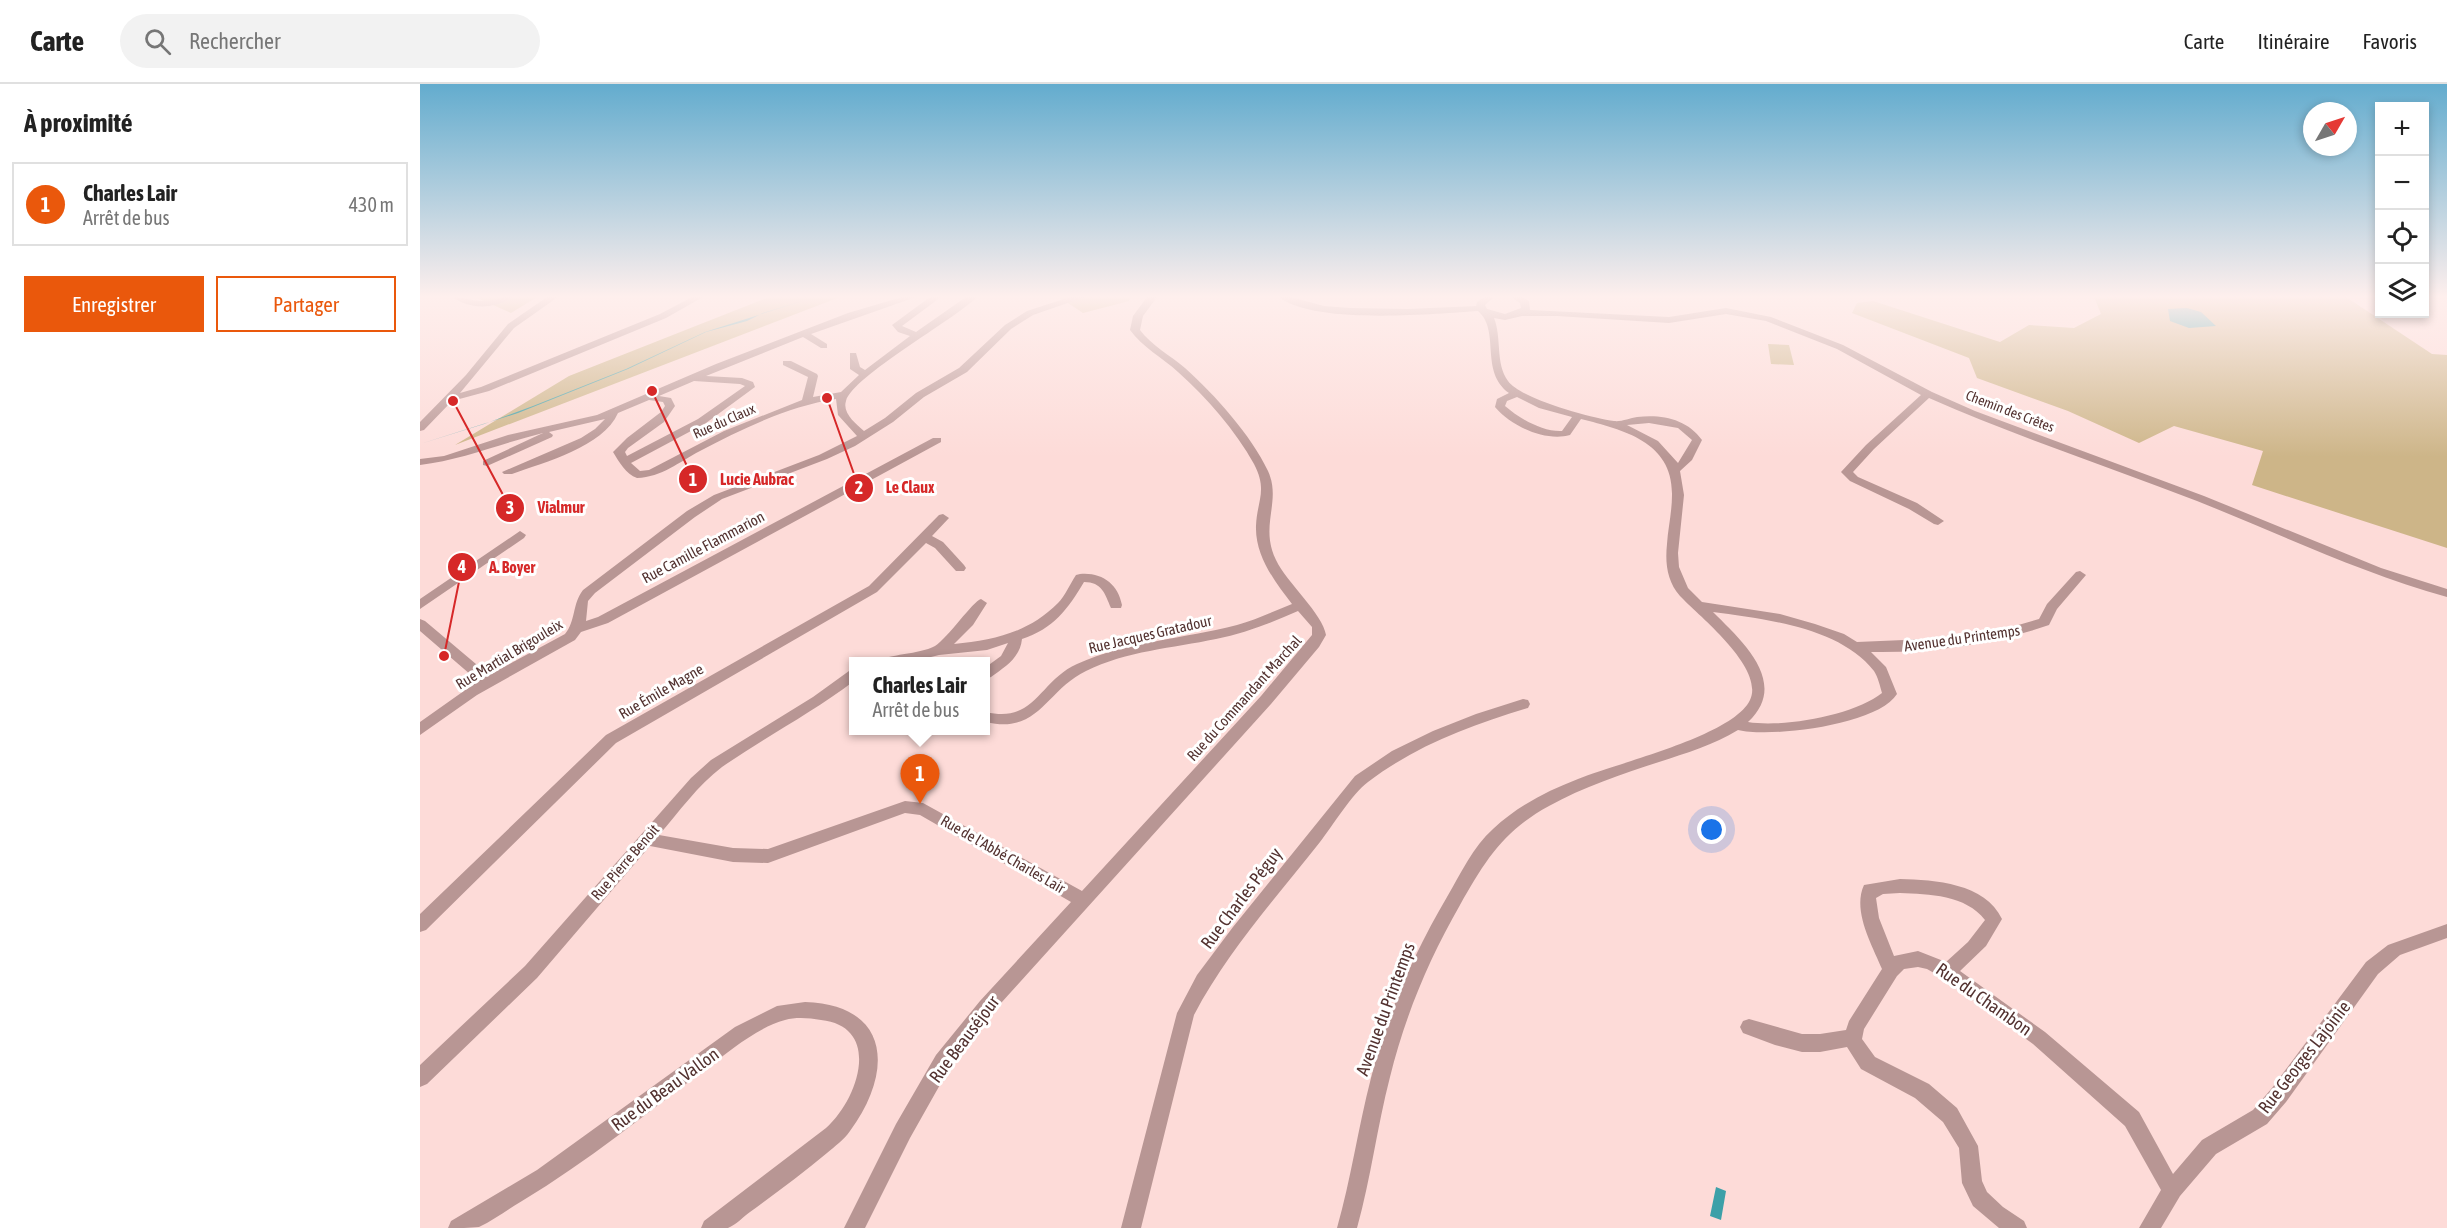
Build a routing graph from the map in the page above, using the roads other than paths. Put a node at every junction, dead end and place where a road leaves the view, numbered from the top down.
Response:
1 (492, 350) edge
2 (579, 350) edge
3 (763, 350) edge
4 (779, 350) edge
5 (898, 350) edge
6 (984, 350) edge
7 (1157, 350) edge
8 (1495, 350) edge
9 (1846, 350) edge
10 (853, 355) dead end
11 (866, 374) junction
12 (692, 377) junction
13 (1517, 394) junction
14 (1928, 394) junction
15 (843, 395) junction
16 (648, 397) junction
17 (449, 399) junction
18 (807, 402) junction
19 (613, 412) junction
20 (1577, 417) junction
21 (1617, 425) junction
22 (557, 427) junction
23 (420, 428) edge
24 (864, 436) junction
25 (937, 440) dead end
26 (420, 462) edge
27 (624, 462) junction
28 (487, 463) dead end
29 (1674, 470) junction
30 (508, 472) dead end
31 (943, 518) dead end
32 (1938, 521) dead end
33 (520, 535) dead end
34 (925, 537) junction
35 (960, 568) dead end
36 (2080, 575) dead end
37 (2447, 593) edge
38 (981, 603) dead end
39 (1301, 604) junction
40 (420, 605) edge
41 (1116, 605) dead end
42 (1698, 606) junction
43 (420, 624) edge
44 (578, 628) junction
45 (1015, 638) junction
46 (1855, 647) junction
47 (939, 650) junction
48 (910, 657) edge
49 (990, 671) edge
50 (849, 678) edge
51 (488, 682) junction
52 (1523, 704) dead end
53 (990, 719) edge
54 (1737, 724) junction
55 (420, 730) edge
56 (645, 838) junction
57 (1083, 900) junction
58 (420, 925) edge
59 (2447, 931) edge
60 (1891, 970) junction
61 (1947, 971) junction
62 (1749, 1027) dead end
63 (1853, 1039) junction
64 (420, 1078) edge
65 (2173, 1189) junction
66 (458, 1228) edge
67 (711, 1228) edge
68 (854, 1228) edge
69 (1131, 1228) edge
70 (1347, 1228) edge
71 (2017, 1228) edge
72 (2149, 1228) edge

1 - 17 street
2 - 17 street
3 - 12 street
4 - 18 street
5 - 11 street
6 - 24 street, Rue Martial Brigouleix
7 - 39 street, Rue du Commandant Marchal
8 - 13 street, Avenue du Printemps
9 - 14 street, Chemin des Crêtes
10 - 11 street
11 - 15 street
12 - 16 street
12 - 27 street
13 - 20 street, Avenue du Printemps
13 - 20 street
14 - 32 street
14 - 37 street, Chemin des Crêtes
15 - 18 street, Rue du Claux
15 - 24 street
16 - 19 street
16 - 27 street
17 - 23 street
18 - 27 street, Rue du Claux
19 - 22 street
19 - 30 street
20 - 21 street, Avenue du Printemps
21 - 29 street, Avenue du Printemps
21 - 29 street, Avenue du Printemps
22 - 26 street
22 - 28 street
24 - 44 street, Rue Martial Brigouleix
25 - 44 street, Rue Camille Flammarion
29 - 42 street, Avenue du Printemps
31 - 34 street, Rue Émile Magne
33 - 40 street
34 - 35 street
34 - 58 street, Rue Émile Magne
36 - 46 street, Avenue du Printemps
38 - 47 street
39 - 53 street, Rue Jacques Gratadour
39 - 57 street, Rue du Commandant Marchal
41 - 45 street
42 - 46 street, Avenue du Printemps
42 - 54 street, Avenue du Printemps
43 - 51 street
44 - 51 street, Rue Martial Brigouleix
45 - 47 street
45 - 49 street
46 - 54 street, Avenue du Printemps
47 - 48 street
50 - 56 street, Rue Pierre Benoit
51 - 55 street, Rue Martial Brigouleix
52 - 69 street, Rue Charles Péguy
54 - 70 street, Avenue du Printemps
56 - 57 street, Rue de l'Abbé Charles Lair
56 - 64 street, Rue Pierre Benoit
57 - 68 street, Rue Beauséjour
59 - 65 street, Rue Georges Lajoinie
60 - 61 street, Rue du Chambon
60 - 61 street
60 - 63 street
61 - 65 street, Rue du Chambon
62 - 63 street
63 - 71 street
65 - 72 street, Rue Georges Lajoinie
66 - 67 street, Rue du Beau Vallon

